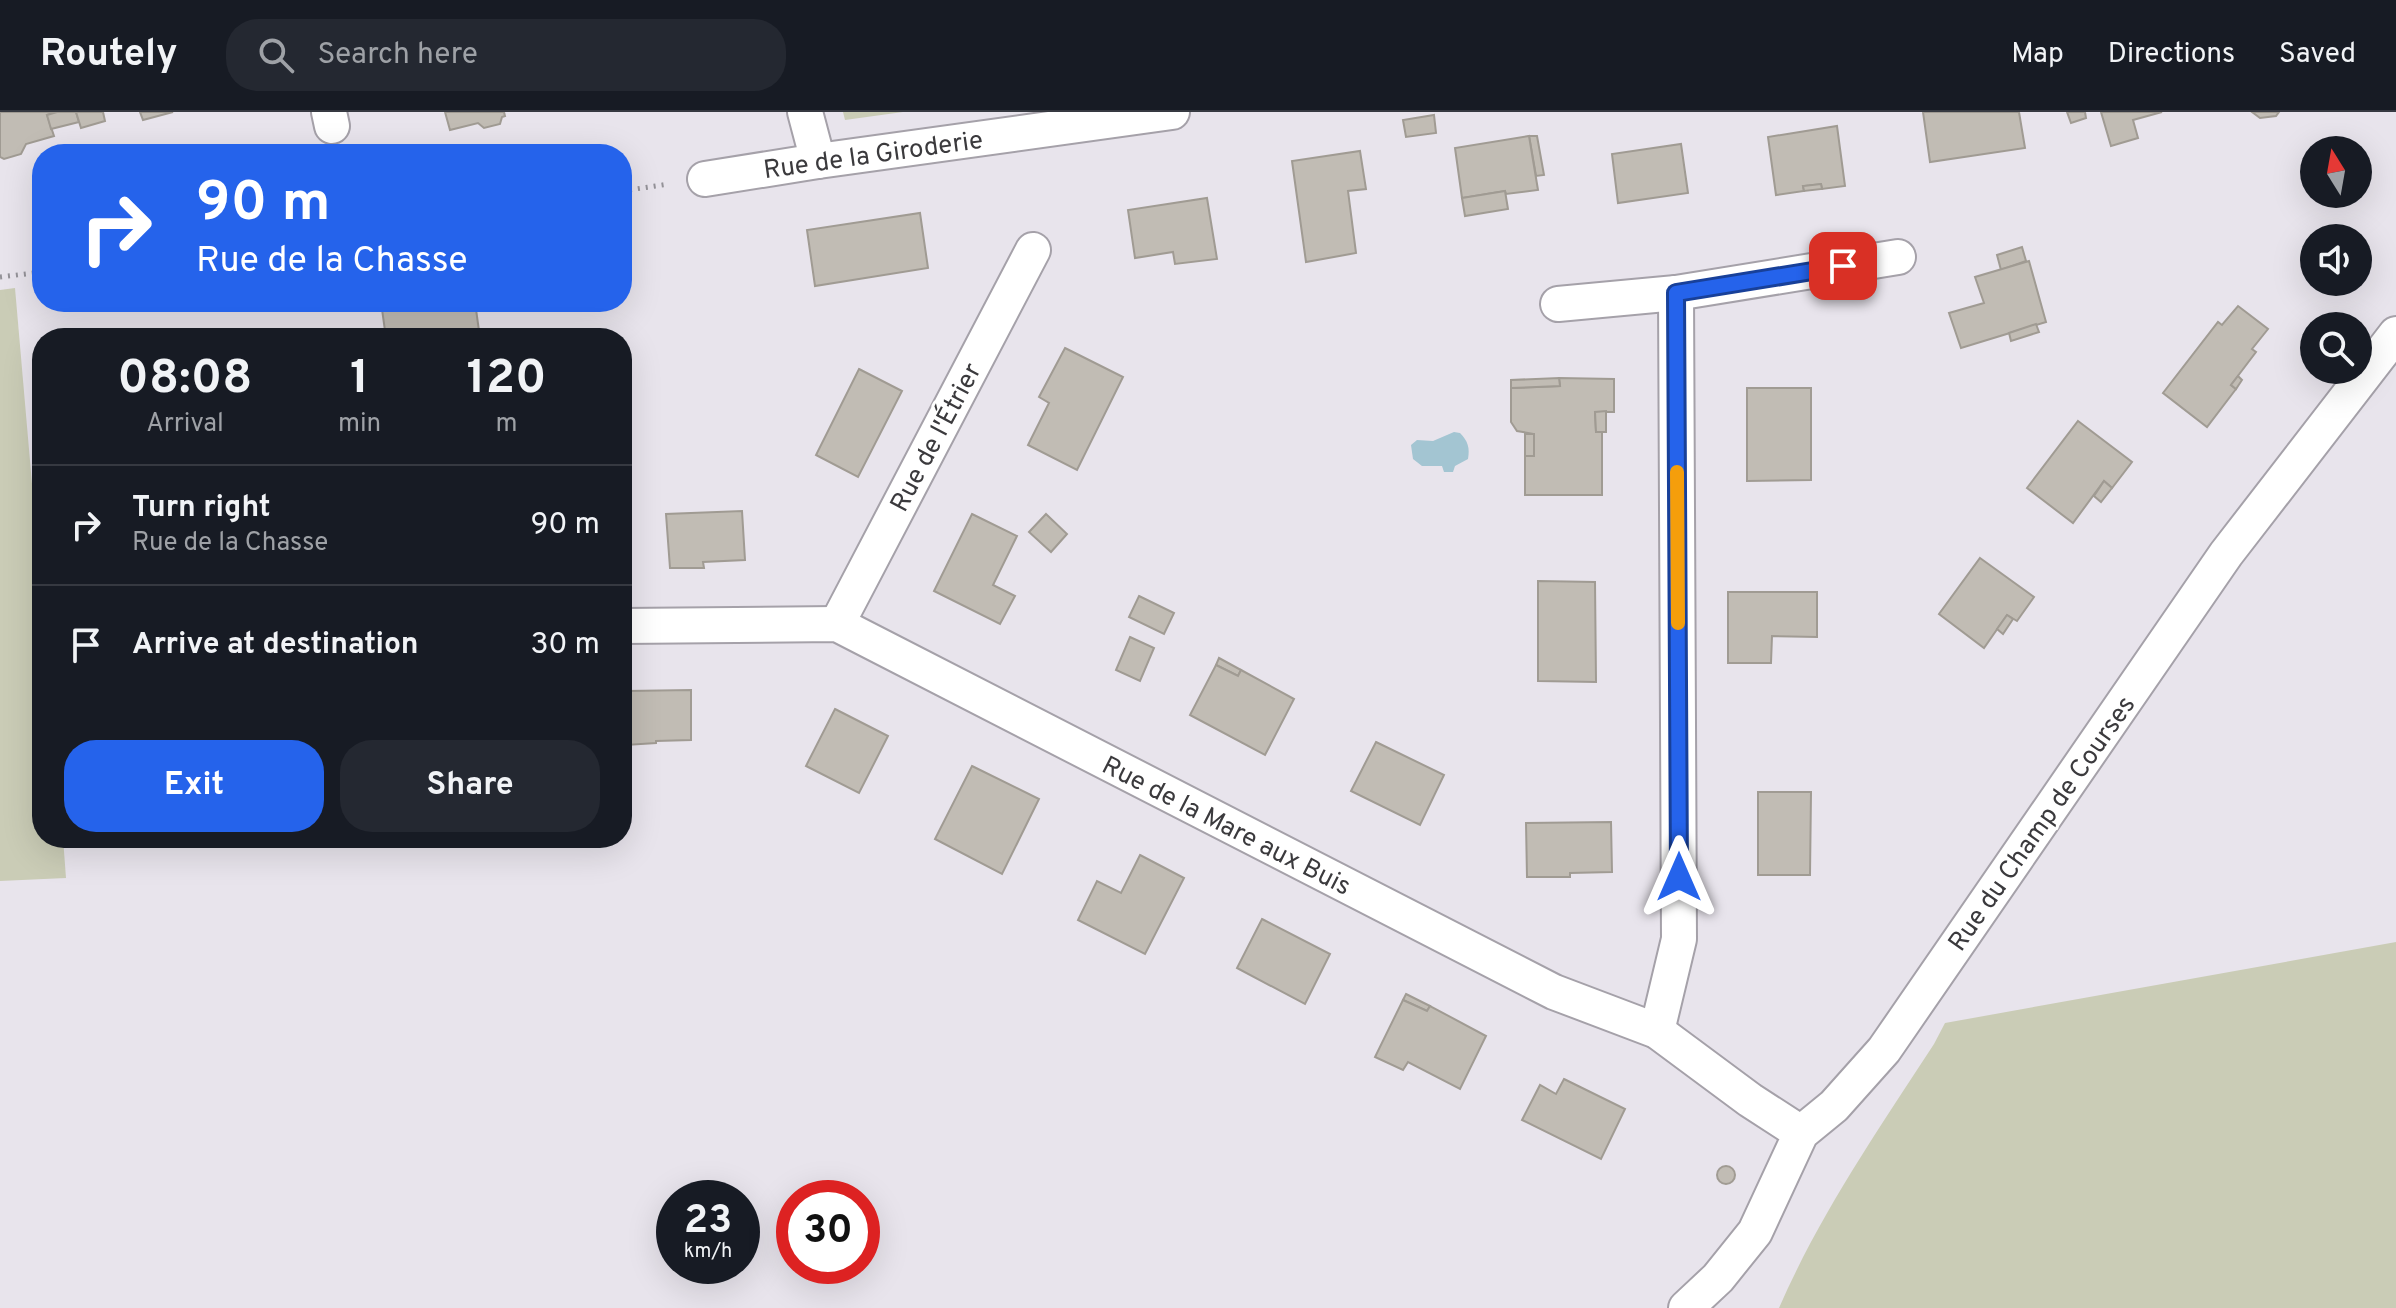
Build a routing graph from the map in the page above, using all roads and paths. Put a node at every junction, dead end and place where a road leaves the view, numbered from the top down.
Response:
1 (805, 112) edge
2 (1172, 112) edge
3 (818, 161) junction
4 (705, 179) joint
5 (632, 190) edge
6 (1033, 250) dead end
7 (1898, 257) dead end
8 (32, 273) edge
9 (0, 277) edge
10 (1676, 293) junction
11 (1558, 304) dead end
12 (2396, 334) edge
13 (837, 624) junction
14 (632, 626) edge
15 (1657, 1031) junction
16 (1801, 1133) junction
17 (1686, 1308) edge

1 - 3 street
2 - 3 street, Rue de la Giroderie
3 - 4 street, Rue de la Giroderie
4 - 5 path
6 - 13 street, Rue de l'Étrier
7 - 10 street
8 - 9 path
10 - 11 street
10 - 15 street
12 - 16 street, Rue du Champ de Courses
13 - 14 street, Rue de la Mare aux Buis
13 - 15 street, Rue de la Mare aux Buis
15 - 16 street, Rue de la Mare aux Buis
16 - 17 street, Rue du Champ de Courses

